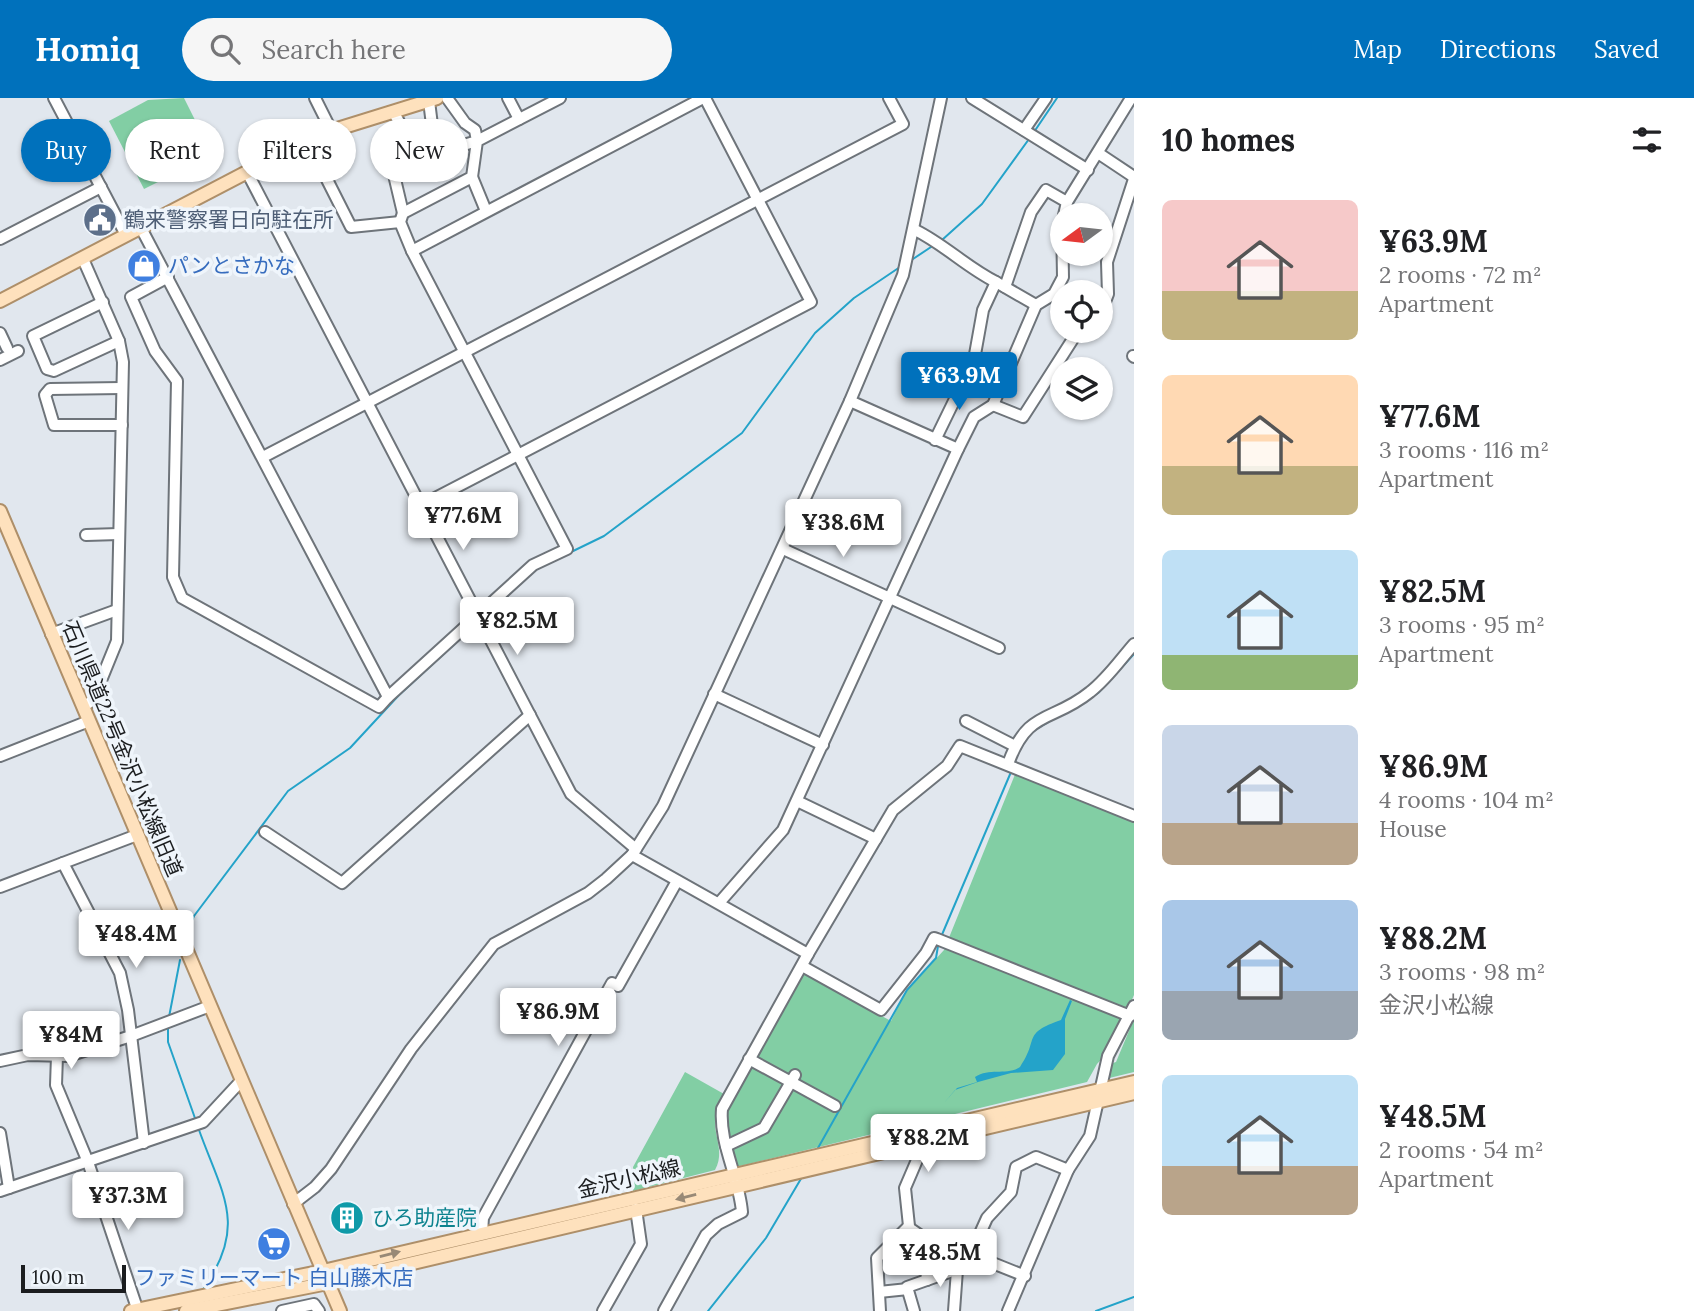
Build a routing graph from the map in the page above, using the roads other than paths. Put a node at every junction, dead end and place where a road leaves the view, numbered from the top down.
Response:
1 (54, 98) edge
2 (315, 98) edge
3 (447, 98) edge
4 (508, 98) edge
5 (704, 98) edge
6 (890, 98) edge
7 (942, 98) edge
8 (972, 98) edge
9 (1046, 98) edge
10 (1131, 98) edge
11 (557, 99) edge
12 (426, 100) edge
13 (394, 113) junction
14 (326, 119) edge
15 (397, 119) edge
16 (430, 119) edge
17 (519, 119) junction
18 (356, 123) edge
19 (1029, 134) junction
20 (477, 141) junction
21 (468, 144) edge
22 (1098, 153) junction
23 (1088, 170) junction
24 (238, 177) edge
25 (472, 177) junction
26 (1134, 178) edge
27 (252, 182) edge
28 (328, 182) edge
29 (394, 182) edge
30 (101, 187) junction
31 (758, 199) junction
32 (1067, 202) joint
33 (486, 211) junction
34 (401, 218) junction
35 (141, 228) junction
36 (915, 230) junction
37 (127, 235) junction
38 (0, 239) edge
39 (412, 251) junction
40 (83, 259) junction
41 (1063, 266) edge
42 (168, 277) junction
43 (1108, 280) edge
44 (1000, 284) junction
45 (0, 301) edge
46 (103, 302) junction
47 (1036, 305) junction
48 (0, 333) edge
49 (119, 341) junction
50 (1070, 343) edge
51 (465, 353) junction
52 (0, 360) edge
53 (122, 388) junction
54 (850, 401) junction
55 (365, 403) junction
56 (993, 405) junction
57 (122, 425) junction
58 (935, 440) junction
59 (958, 449) junction
60 (519, 455) junction
61 (263, 457) junction
62 (420, 506) junction
63 (0, 511) edge
64 (119, 534) junction
65 (86, 535) dead end
66 (783, 549) junction
67 (890, 598) junction
68 (117, 610) junction
69 (477, 614) junction
70 (51, 634) junction
71 (1134, 644) edge
72 (999, 648) dead end
73 (714, 694) junction
74 (388, 697) junction
75 (83, 707) junction
76 (530, 715) junction
77 (89, 721) junction
78 (966, 721) dead end
79 (823, 745) junction
80 (1014, 746) junction
81 (0, 756) edge
82 (1012, 765) junction
83 (797, 801) junction
84 (1134, 816) edge
85 (265, 832) dead end
86 (137, 835) junction
87 (876, 839) junction
88 (634, 852) junction
89 (63, 863) junction
90 (677, 881) junction
91 (0, 887) edge
92 (719, 903) junction
93 (808, 954) junction
94 (802, 965) junction
95 (210, 1006) junction
96 (1132, 1011) edge
97 (131, 1036) junction
98 (57, 1056) junction
99 (750, 1059) junction
100 (0, 1061) edge
101 (793, 1078) junction
102 (241, 1081) junction
103 (1134, 1082) edge
104 (1134, 1093) edge
105 (1098, 1096) junction
106 (835, 1107) dead end
107 (0, 1133) edge
108 (918, 1142) junction
109 (144, 1143) junction
110 (726, 1146) junction
111 (88, 1162) junction
112 (1069, 1170) junction
113 (735, 1179) junction
114 (5, 1190) edge
115 (293, 1204) junction
116 (636, 1209) junction
117 (908, 1227) junction
118 (482, 1232) junction
119 (970, 1254) junction
120 (323, 1270) junction
121 (957, 1270) junction
122 (1025, 1276) junction
123 (927, 1280) junction
124 (328, 1283) junction
125 (908, 1289) junction
126 (879, 1292) junction
127 (136, 1311) edge
128 (186, 1311) edge
129 (282, 1311) edge
130 (319, 1311) edge
131 (340, 1311) edge
132 (603, 1311) edge
133 (664, 1311) edge
134 (880, 1311) edge
135 (914, 1311) edge
136 (954, 1311) edge
137 (1008, 1311) edge

1 - 30 street
2 - 14 street
3 - 20 street
4 - 17 street
5 - 31 street
5 - 33 street
6 - 31 street
7 - 36 street
8 - 19 street
9 - 19 street
10 - 22 street
11 - 17 street
12 - 13 main road
12 - 16 street
13 - 15 street
13 - 18 main road
17 - 20 street
19 - 23 street
20 - 21 street
20 - 25 street
22 - 23 street
22 - 26 street
23 - 32 street
24 - 35 main road
25 - 33 street
25 - 34 street
26 - 43 street
27 - 55 street
28 - 34 street
29 - 34 street
30 - 37 street
30 - 38 street
31 - 51 street
31 - 60 street
32 - 44 street
33 - 39 street
34 - 39 street
35 - 37 main road
35 - 42 street
36 - 44 street
36 - 54 street
37 - 40 main road
39 - 51 street
40 - 45 main road
40 - 46 street
41 - 47 street
42 - 61 street
42 - 74 street
44 - 47 street
44 - 58 street
46 - 49 street
46 - 49 street
47 - 56 street
48 - 52 street
49 - 53 street
50 - 56 street
51 - 55 street
51 - 60 street
53 - 57 street
53 - 57 street
54 - 58 street
54 - 66 street
55 - 61 street
55 - 62 street
56 - 59 street
57 - 64 street
58 - 59 street
59 - 67 street
60 - 62 street
60 - 69 street
61 - 74 street
62 - 69 street
63 - 70 main road, 石川県道22号金沢小松線旧道
64 - 65 street
64 - 68 street
66 - 67 street
66 - 73 street
67 - 72 street
67 - 79 street
68 - 70 street
68 - 75 street
69 - 74 street
69 - 76 street
70 - 75 main road, 石川県道22号金沢小松線旧道
71 - 80 street
73 - 79 street
73 - 88 street
75 - 77 main road, 石川県道22号金沢小松線旧道
76 - 85 street
76 - 88 street
77 - 81 street
77 - 86 main road, 石川県道22号金沢小松線旧道
78 - 80 street
79 - 83 street
80 - 82 street
82 - 84 street
82 - 87 street
83 - 87 street
83 - 92 street
86 - 89 street
86 - 95 main road, 石川県道22号金沢小松線旧道
87 - 93 street
88 - 90 street
88 - 115 street
89 - 91 street
89 - 97 street
90 - 92 street
90 - 118 street
92 - 93 street
93 - 94 street
94 - 96 street
94 - 99 street
95 - 97 street
95 - 102 main road, 石川県道22号金沢小松線旧道
96 - 105 street
97 - 98 street
97 - 109 street
98 - 100 street
98 - 111 street
99 - 101 street
99 - 110 street
101 - 106 street
101 - 110 street
102 - 109 street
102 - 115 main road, 石川県道22号金沢小松線旧道
103 - 105 main road, 金沢小松線
104 - 105 main road, 金沢小松線
105 - 108 main road, 金沢小松線
105 - 112 street
105 - 113 main road, 金沢小松線
107 - 114 street
108 - 113 main road, 金沢小松線
108 - 117 street
109 - 111 street
110 - 113 street
111 - 114 street
111 - 127 street
112 - 119 street
112 - 122 street
113 -> 116 main road, 金沢小松線
113 - 118 main road, 金沢小松線
113 - 133 street
115 - 120 main road, 石川県道22号金沢小松線旧道
116 - 124 main road, 金沢小松線
116 - 132 street
117 - 123 street
117 - 126 street
120 -> 118 main road, 金沢小松線
119 - 121 street
119 - 122 street
120 - 124 main road, 石川県道22号金沢小松線旧道
120 - 127 main road, 金沢小松線
121 - 123 street
121 - 136 street
122 - 137 street
123 - 125 street
124 - 128 main road, 金沢小松線
124 - 131 main road, 石川県道22号金沢小松線旧道
125 - 126 street
125 - 135 street
126 - 134 street
129 - 130 street

